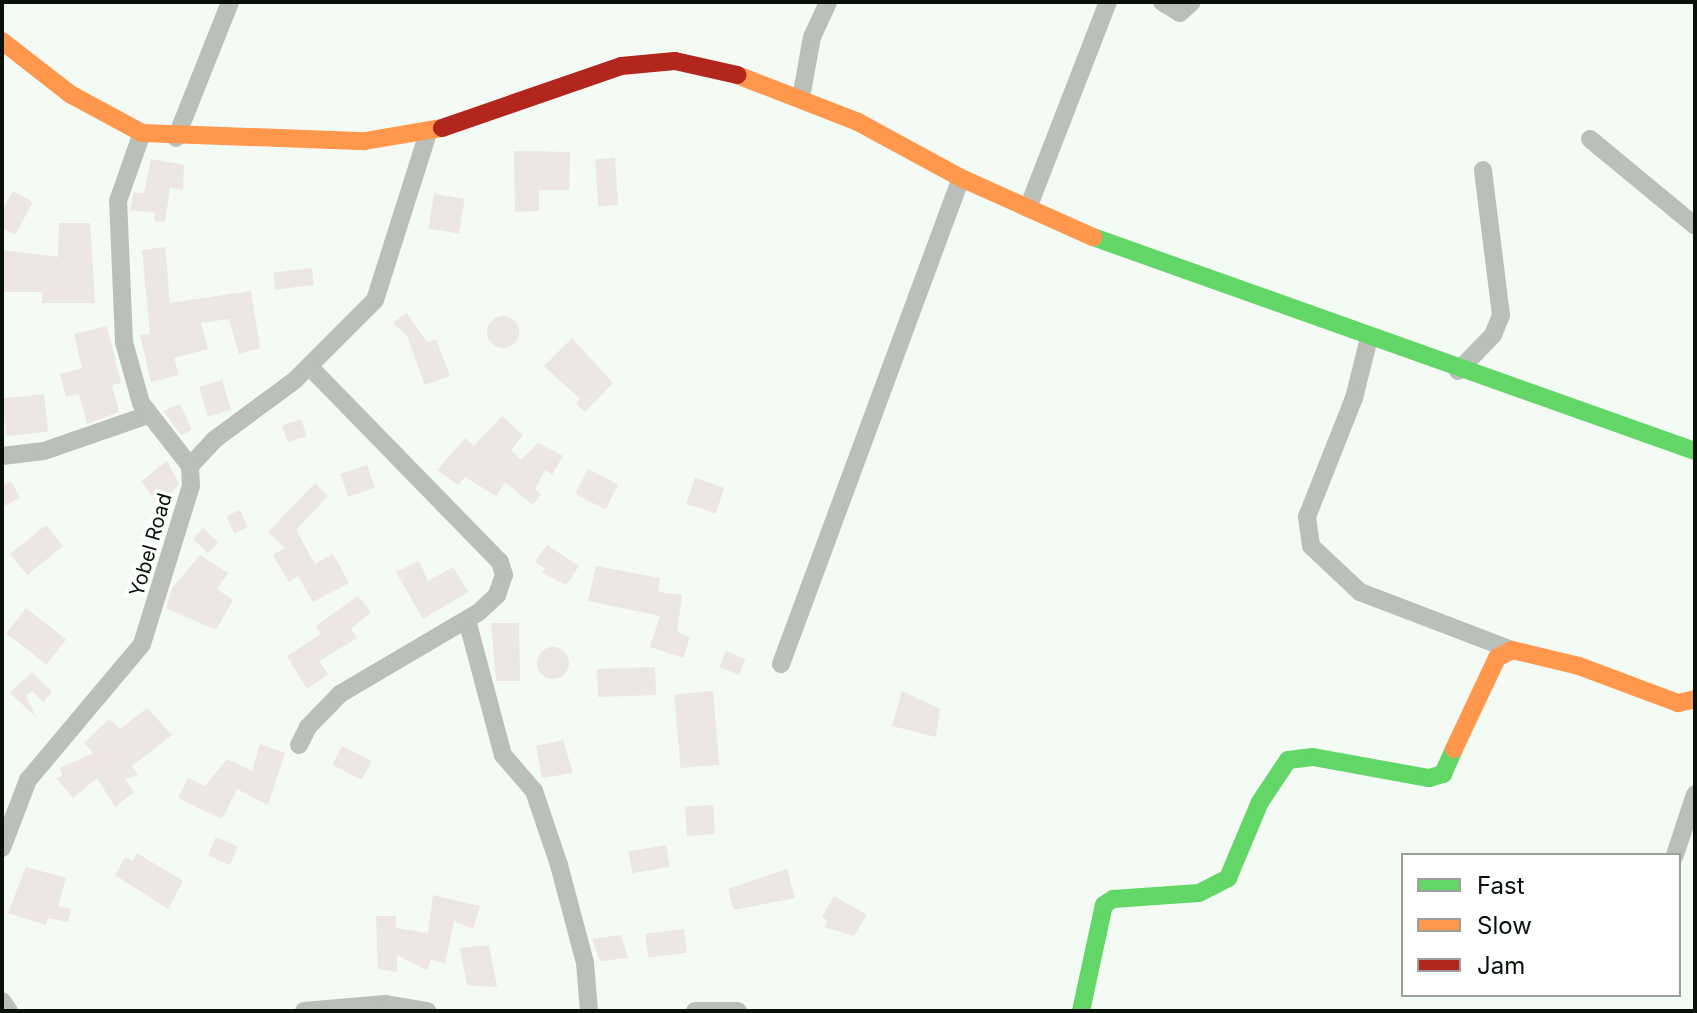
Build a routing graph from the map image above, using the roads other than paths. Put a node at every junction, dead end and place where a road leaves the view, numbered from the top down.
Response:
1 (230, 2) edge
2 (828, 2) edge
3 (1108, 2) edge
4 (1162, 2) edge
5 (1192, 2) edge
6 (2, 41) edge
7 (801, 98) junction
8 (142, 133) junction
9 (428, 133) junction
10 (176, 138) junction
11 (1590, 139) dead end
12 (1483, 170) dead end
13 (961, 178) junction
14 (1028, 208) junction
15 (1695, 226) edge
16 (1369, 338) junction
17 (310, 367) junction
18 (1458, 371) junction
19 (148, 415) junction
20 (1695, 451) edge
21 (2, 456) edge
22 (190, 466) junction
23 (467, 620) junction
24 (1512, 650) junction
25 (781, 664) dead end
26 (1692, 706) edge
27 (299, 745) dead end
28 (1695, 794) edge
29 (2, 848) edge
30 (1676, 853) edge
31 (2, 1001) edge
32 (9, 1011) edge
33 (304, 1011) edge
34 (427, 1011) edge
35 (589, 1011) edge
36 (695, 1011) edge
37 (738, 1011) edge
38 (1081, 1011) edge

1 - 10 street
2 - 7 street
3 - 14 street
4 - 5 street
6 - 8 street
7 - 9 street
7 - 13 street
8 - 10 street
8 - 19 street
9 - 10 street
9 - 17 street
11 - 15 street
12 - 18 street
13 - 14 street
13 - 25 street
14 - 16 street
16 - 18 street
16 - 24 street
17 - 22 street
17 - 23 street
18 - 20 street
19 - 21 street
19 - 22 street
22 - 29 street, Yobel Road
23 - 27 street
23 - 35 street
24 - 26 street
24 - 38 street
28 - 30 street
31 - 32 street
33 - 34 street
36 - 37 street

